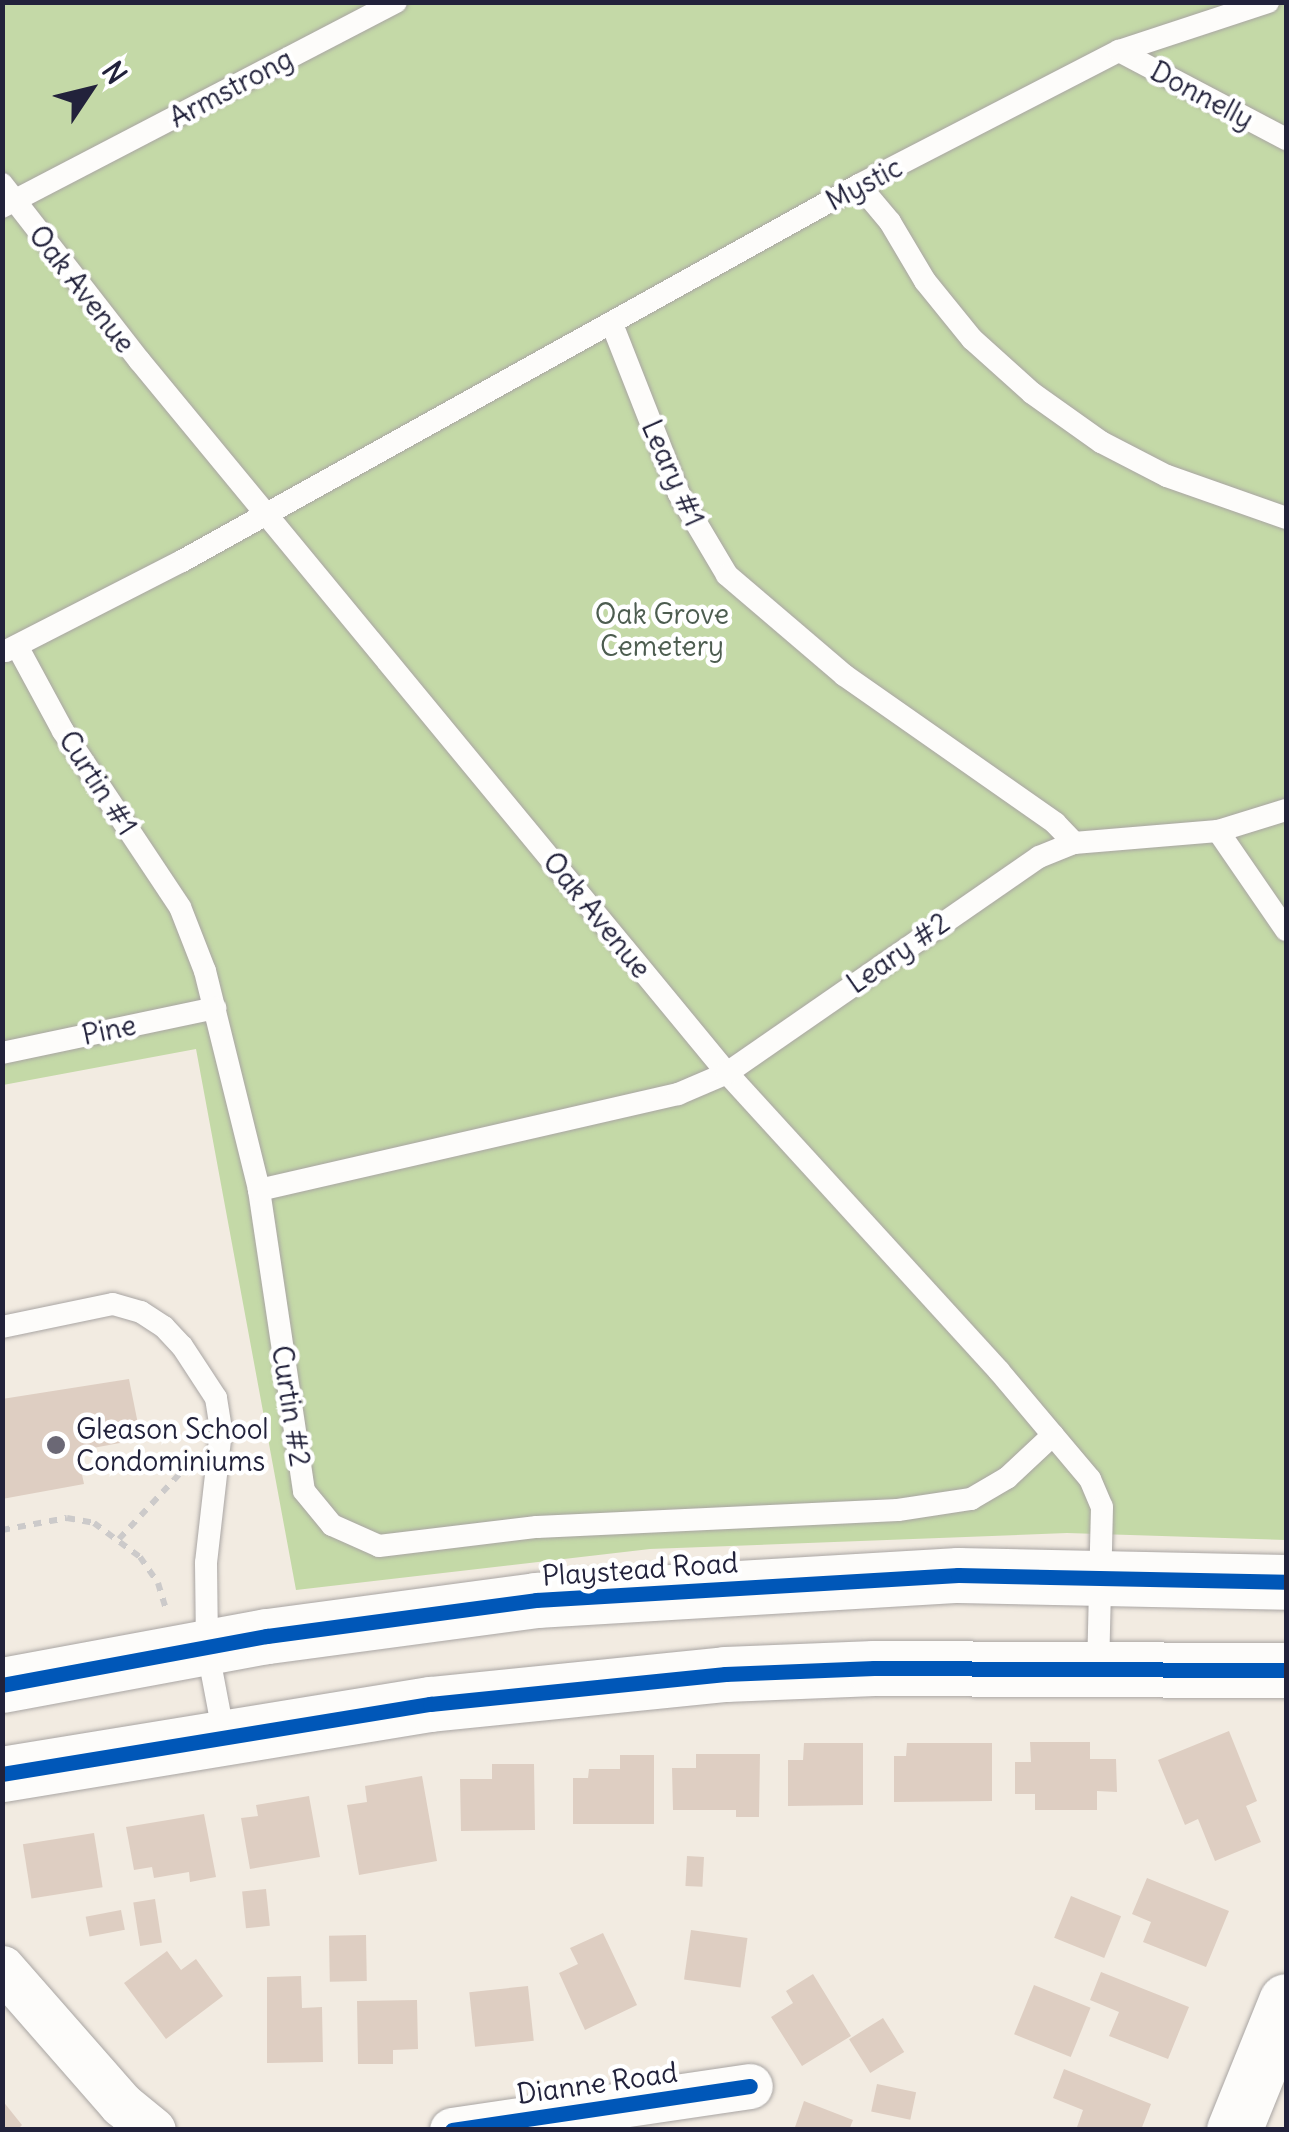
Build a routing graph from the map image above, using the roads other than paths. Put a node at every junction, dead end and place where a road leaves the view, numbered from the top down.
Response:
1 (396, 2) edge
2 (1268, 2) edge
3 (1118, 51) junction
4 (1286, 139) edge
5 (860, 185) junction
6 (6, 198) edge
7 (612, 324) junction
8 (266, 512) junction
9 (1286, 518) edge
10 (10, 649) edge
11 (1286, 810) edge
12 (1218, 831) junction
13 (1074, 843) junction
14 (1286, 930) edge
15 (215, 1008) junction
16 (2, 1053) edge
17 (727, 1074) junction
18 (259, 1190) junction
19 (2, 1327) edge
20 (1053, 1435) junction
21 (1099, 1577) junction
22 (1286, 1582) edge
23 (188, 1632) junction
24 (1098, 1669) junction
25 (1286, 1670) edge
26 (2, 1686) edge
27 (224, 1736) junction
28 (2, 1774) edge
29 (2, 1968) edge
30 (1286, 2001) edge
31 (750, 2086) dead end
32 (152, 2130) edge
33 (452, 2130) edge
34 (1234, 2130) edge

1 - 6 lane, Armstrong
2 - 3 lane, Mystic
3 - 4 lane, Donnelly
3 - 5 lane, Mystic
5 - 7 lane, Mystic
5 - 9 lane
6 - 8 lane, Oak Avenue
7 - 8 lane
7 - 13 lane, Leary #1
8 - 10 lane, Curtin #1
8 - 17 lane, Oak Avenue
10 - 15 lane, Curtin #1
11 - 12 lane, Leary #2
12 - 13 lane, Leary #2
12 - 14 lane
13 - 17 lane, Leary #2
15 - 16 lane, Pine
15 - 18 lane, Curtin #1
17 - 18 lane
17 - 20 lane, Oak Avenue
18 - 20 lane, Curtin #2
19 - 23 lane
20 - 21 lane, Oak Avenue
21 - 22 main road, Playstead Road
21 - 23 main road, Playstead Road
21 - 24 lane, Oak Avenue
23 - 26 main road, Playstead Road
23 - 27 lane
24 - 25 main road
24 - 27 main road
27 - 28 main road
29 - 32 street
30 - 34 main road
31 - 33 street, Dianne Road

